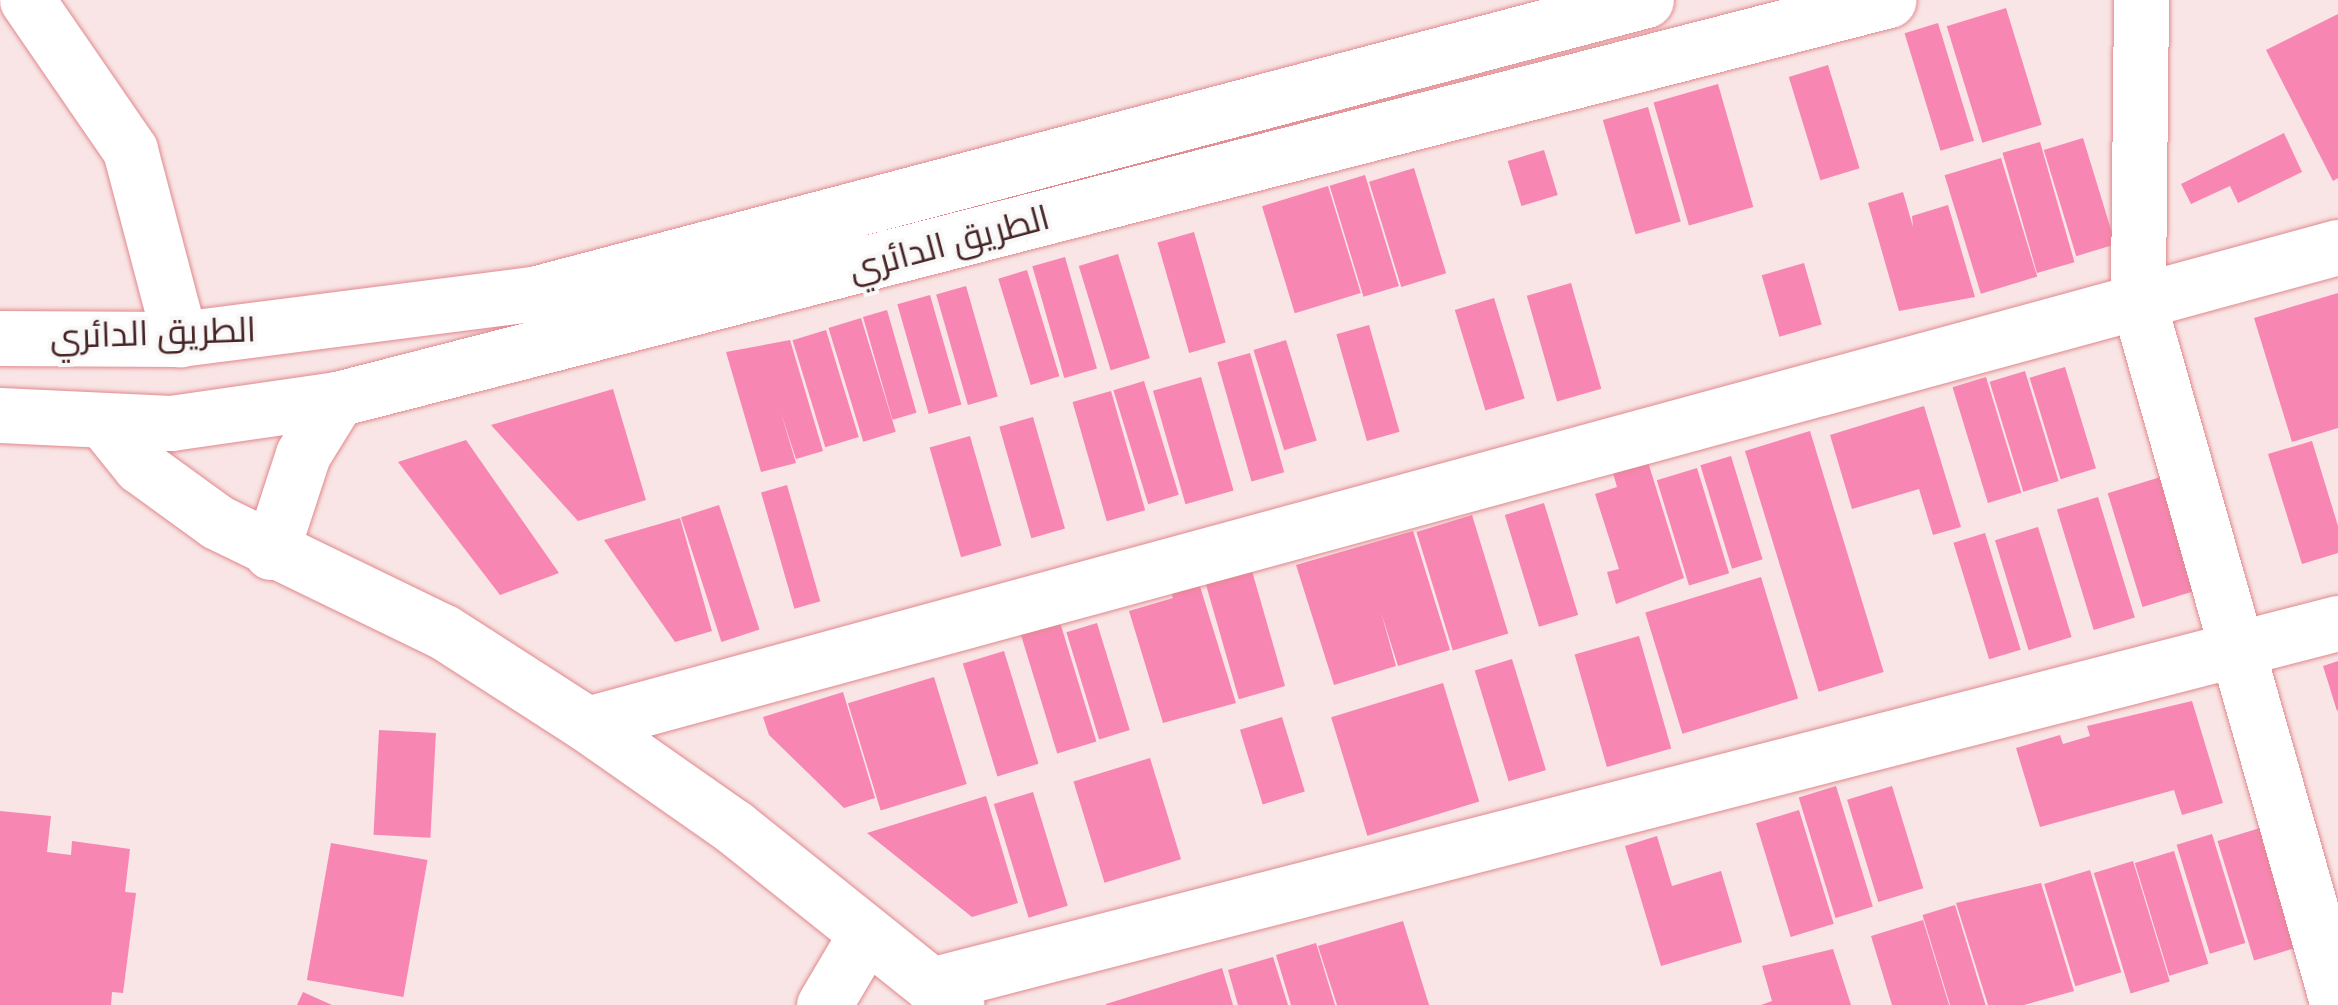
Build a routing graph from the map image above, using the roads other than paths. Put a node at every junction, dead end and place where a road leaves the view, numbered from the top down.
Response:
1 (27, 0) edge
2 (1646, 0) edge
3 (1889, 0) edge
4 (2141, 0) edge
5 (2338, 247) edge
6 (2138, 301) junction
7 (0, 338) edge
8 (180, 339) junction
9 (337, 399) junction
10 (0, 416) edge
11 (107, 424) junction
12 (271, 552) junction
13 (2338, 623) edge
14 (2237, 649) junction
15 (587, 724) junction
16 (866, 934) junction
17 (944, 995) edge
18 (2324, 998) edge
19 (824, 1005) edge

1 - 8 street
2 - 8 street, الطريق الدائري
3 - 9 street, الطريق الدائري
4 - 6 street
5 - 6 street
6 - 14 street
6 - 15 street
7 - 8 street, الطريق الدائري
9 - 11 street, الطريق الدائري
9 - 12 street
10 - 11 street, الطريق الدائري
11 - 12 street
12 - 15 street
13 - 14 street
14 - 17 street
14 - 18 street
15 - 16 street
16 - 17 street
16 - 19 street

